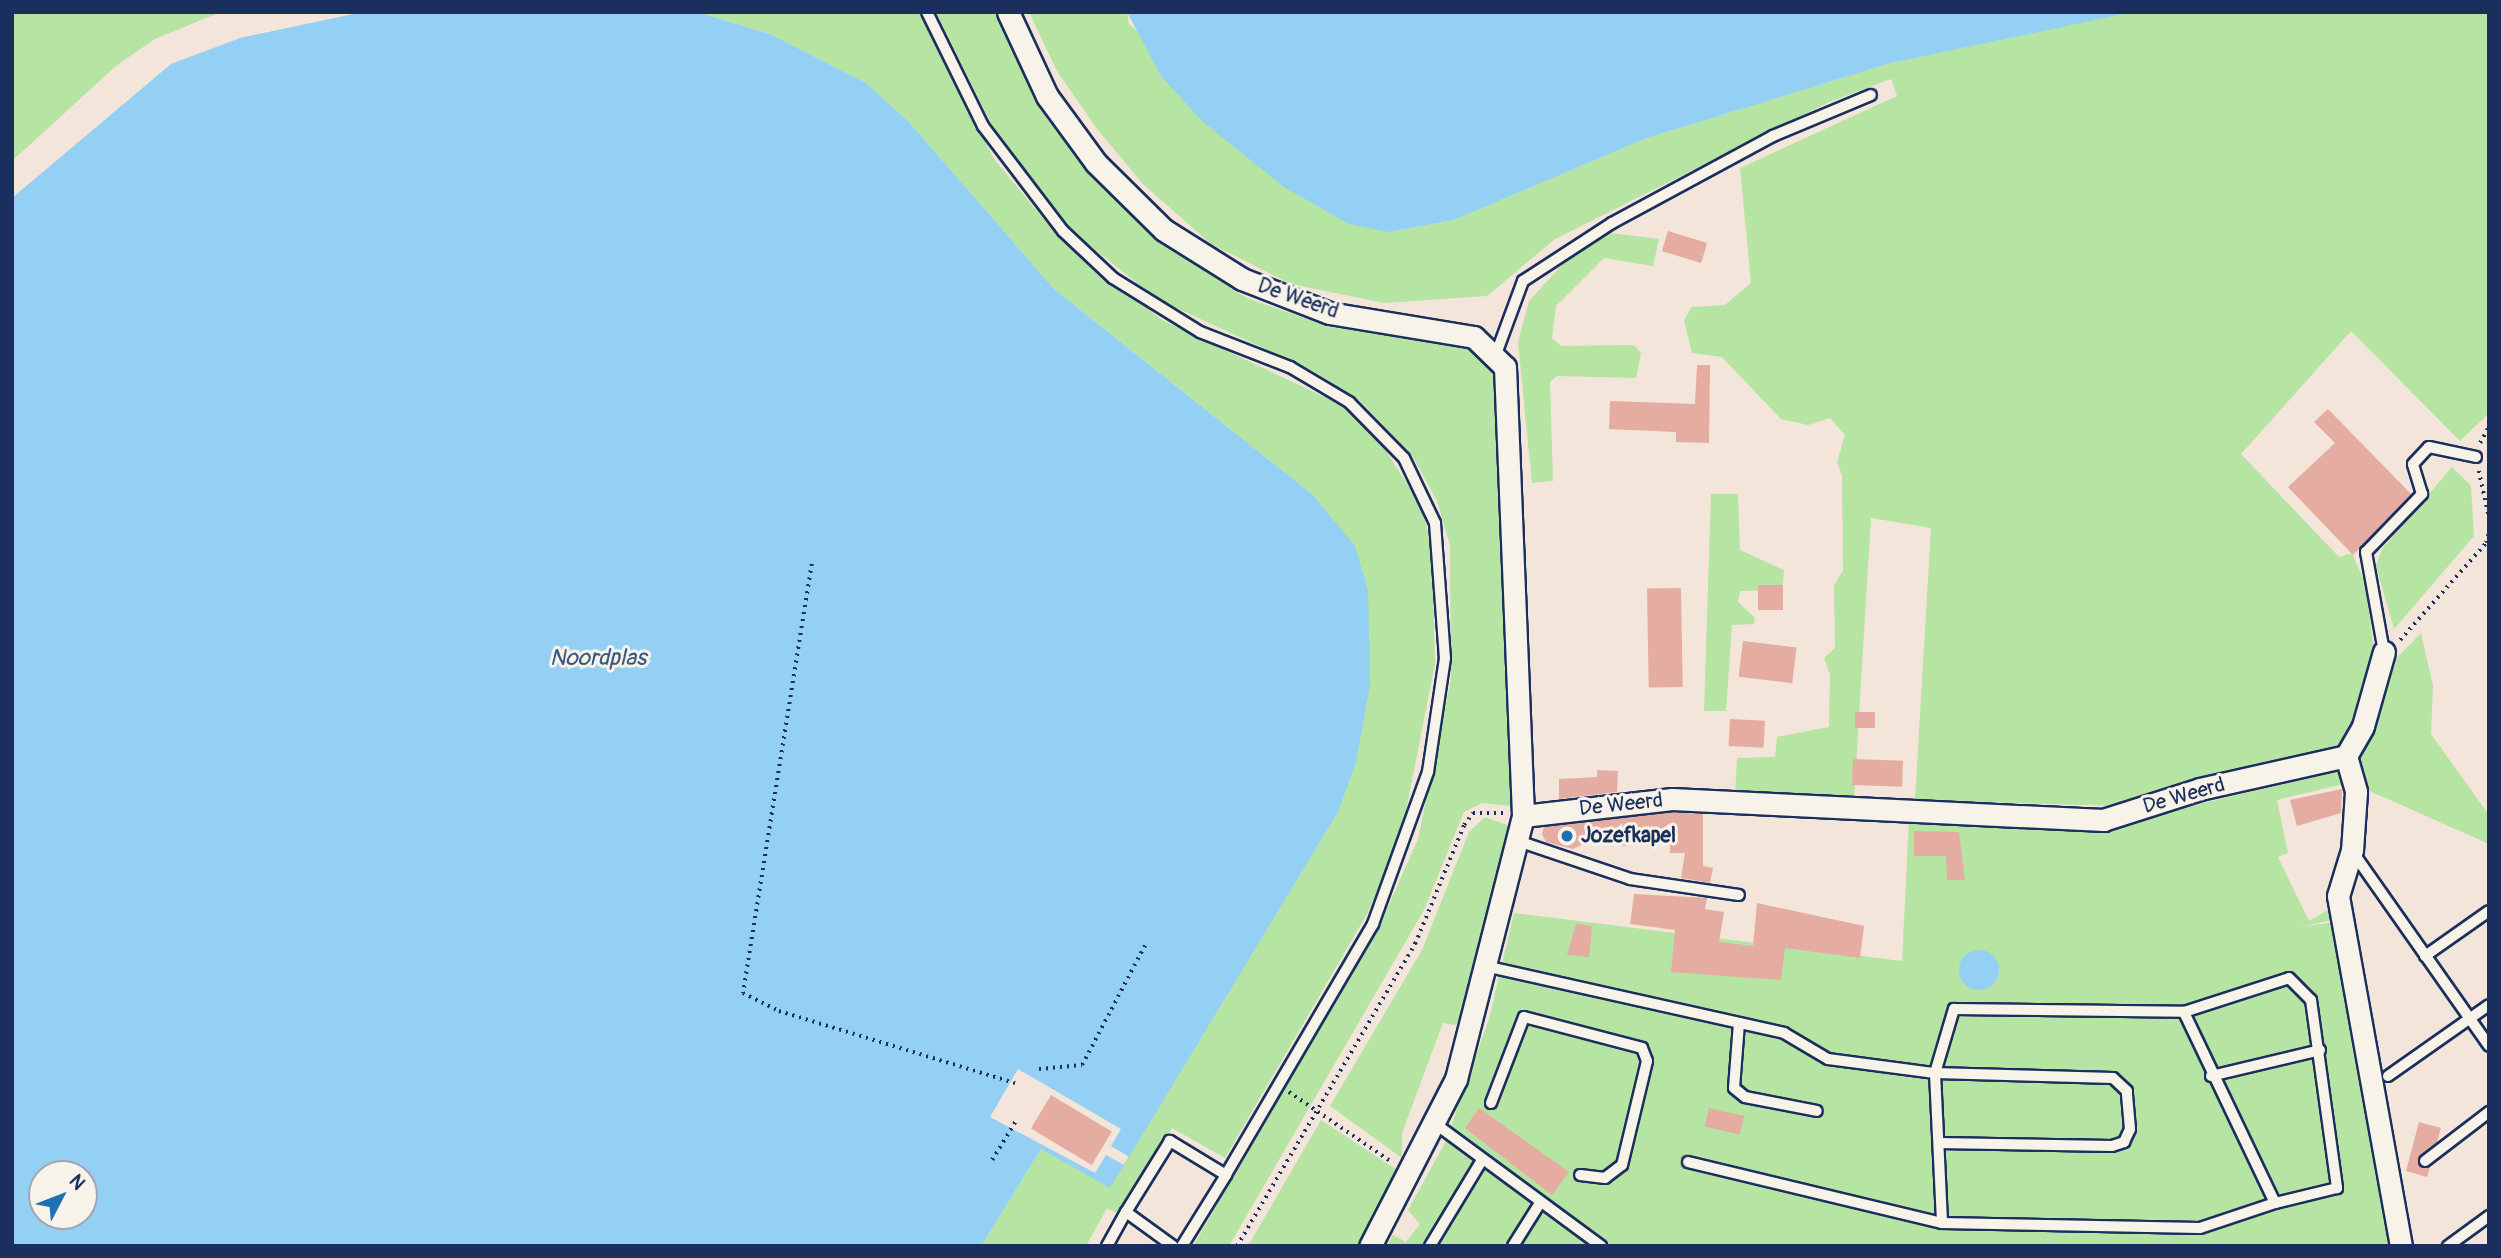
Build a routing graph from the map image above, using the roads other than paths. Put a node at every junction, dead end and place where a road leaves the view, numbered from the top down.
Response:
1 (927, 12) edge
2 (1008, 12) edge
3 (1871, 95) dead end
4 (1496, 354) junction
5 (2476, 457) dead end
6 (2384, 652) joint
7 (2346, 755) junction
8 (1523, 816) junction
9 (1518, 841) junction
10 (2352, 850) junction
11 (1739, 895) dead end
12 (2489, 911) edge
13 (2425, 956) junction
14 (1489, 967) junction
15 (2489, 1005) edge
16 (2184, 1012) junction
17 (2469, 1017) junction
18 (1739, 1023) junction
19 (2489, 1046) edge
20 (2320, 1050) junction
21 (1936, 1073) junction
22 (2211, 1076) junction
23 (2388, 1076) dead end
24 (1491, 1104) dead end
25 (1817, 1111) dead end
26 (2489, 1112) edge
27 (1437, 1125) junction
28 (1940, 1143) junction
29 (1482, 1160) junction
30 (2425, 1161) dead end
31 (1688, 1162) dead end
32 (1226, 1175) junction
33 (1580, 1175) dead end
34 (1540, 1203) junction
35 (2276, 1203) junction
36 (1126, 1212) junction
37 (2489, 1216) edge
38 (1942, 1223) junction
39 (1596, 1244) edge
40 (1107, 1246) edge
41 (1173, 1246) edge
42 (1182, 1246) edge
43 (1370, 1246) edge
44 (1430, 1246) edge
45 (1513, 1246) edge
46 (2401, 1246) edge
47 (2448, 1246) edge

1 - 32 lane
2 - 4 street, De Weerd
3 - 4 lane
4 - 8 street
5 - 6 lane
6 - 7 street
7 - 8 street, De Weerd
7 - 10 street
8 - 9 street
9 - 11 lane
9 - 14 street
10 - 13 lane
10 - 46 street
12 - 13 lane
13 - 17 lane
14 - 18 lane
14 - 27 street
15 - 17 lane
16 - 20 lane
16 - 21 lane
16 - 22 lane
17 - 19 lane
17 - 23 lane
18 - 21 lane
18 - 25 lane
20 - 22 lane
20 - 35 lane
21 - 28 lane
21 - 28 lane
22 - 35 lane
24 - 33 lane
26 - 30 lane
27 - 29 lane
27 - 43 street
28 - 38 lane
29 - 34 lane
29 - 44 lane
31 - 38 lane
32 - 36 lane
32 - 42 lane
34 - 39 lane
34 - 45 lane
35 - 38 lane
36 - 40 lane
36 - 41 lane
37 - 47 lane

